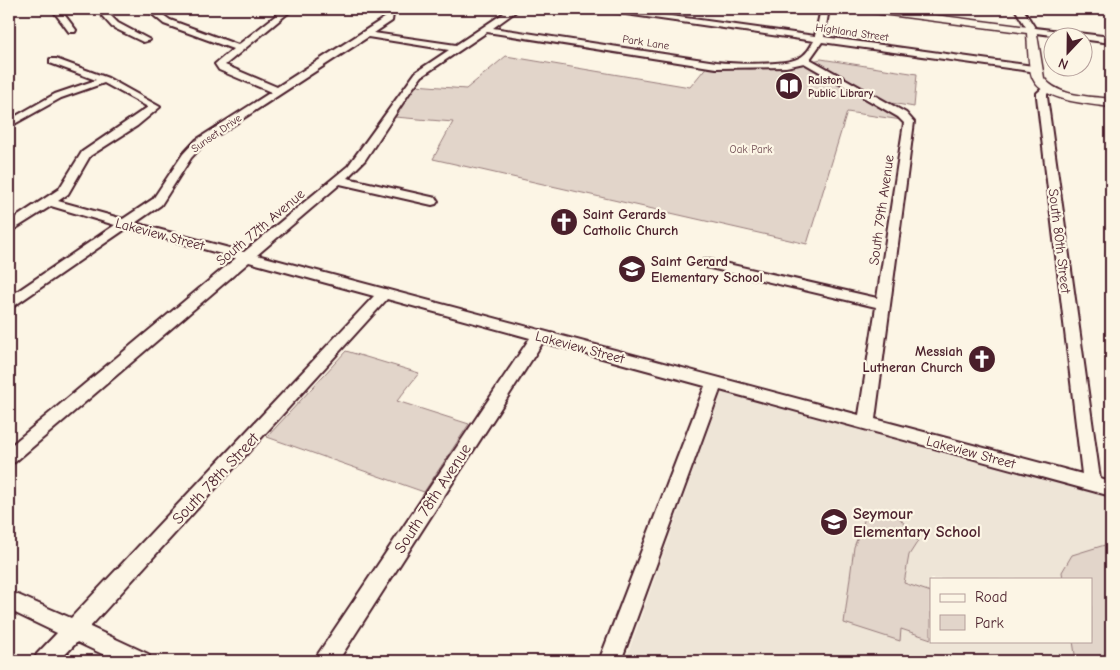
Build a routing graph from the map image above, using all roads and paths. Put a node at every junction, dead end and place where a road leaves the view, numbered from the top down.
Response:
1 (56, 9) edge
2 (100, 9) edge
3 (150, 9) edge
4 (289, 9) edge
5 (358, 9) edge
6 (515, 9) edge
7 (605, 9) edge
8 (616, 9) edge
9 (825, 9) edge
10 (866, 9) edge
11 (1019, 9) edge
12 (485, 29) junction
13 (72, 30) dead end
14 (1032, 30) junction
15 (367, 34) junction
16 (819, 38) junction
17 (146, 40) dead end
18 (1111, 40) edge
19 (238, 48) junction
20 (456, 48) junction
21 (804, 59) junction
22 (53, 61) dead end
23 (1036, 69) junction
24 (105, 80) junction
25 (1048, 88) junction
26 (278, 91) junction
27 (1111, 103) edge
28 (9, 124) edge
29 (339, 180) junction
30 (432, 201) dead end
31 (49, 202) junction
32 (125, 224) junction
33 (9, 227) edge
34 (247, 257) junction
35 (706, 263) dead end
36 (384, 294) junction
37 (9, 304) edge
38 (883, 304) junction
39 (539, 336) junction
40 (714, 383) junction
41 (866, 424) junction
42 (9, 458) edge
43 (1092, 484) junction
44 (1111, 489) edge
45 (9, 600) edge
46 (73, 630) junction
47 (45, 661) edge
48 (140, 661) edge
49 (326, 661) edge
50 (610, 661) edge

1 - 13 street
2 - 17 street
3 - 19 street
4 - 19 street
5 - 15 street, Sunset Drive
6 - 12 street, South 77th Avenue
7 - 8 street, Highland Street
8 - 16 street, Highland Street
9 - 16 street
10 - 14 main road
11 - 14 street
12 - 20 street, South 77th Avenue
12 - 21 street, Park Lane
14 - 18 street
14 - 23 main road
15 - 20 street
15 - 26 street, Sunset Drive
16 - 21 street
16 - 23 street, Highland Street
19 - 26 street
20 - 29 street, South 77th Avenue
21 - 38 street, South 79th Avenue
22 - 24 street
23 - 25 main road
24 - 28 street
24 - 31 street
25 - 27 main road
25 - 43 street, South 80th Street
26 - 32 street, Sunset Drive
29 - 30 street
29 - 34 street, South 77th Avenue
31 - 32 street, Lakeview Street
31 - 33 street
32 - 34 street, Lakeview Street
32 - 37 street, Sunset Drive
34 - 36 street, Lakeview Street
34 - 42 street, South 77th Avenue
35 - 38 street
36 - 39 street, Lakeview Street
36 - 46 street, South 78th Street
38 - 41 street, South 79th Avenue
39 - 40 street, Lakeview Street
39 - 49 street, South 78th Avenue
40 - 41 street, Lakeview Street
40 - 50 street
41 - 43 street, Lakeview Street
43 - 44 street, Lakeview Street
45 - 46 street
46 - 47 street, South 78th Street
46 - 48 street

